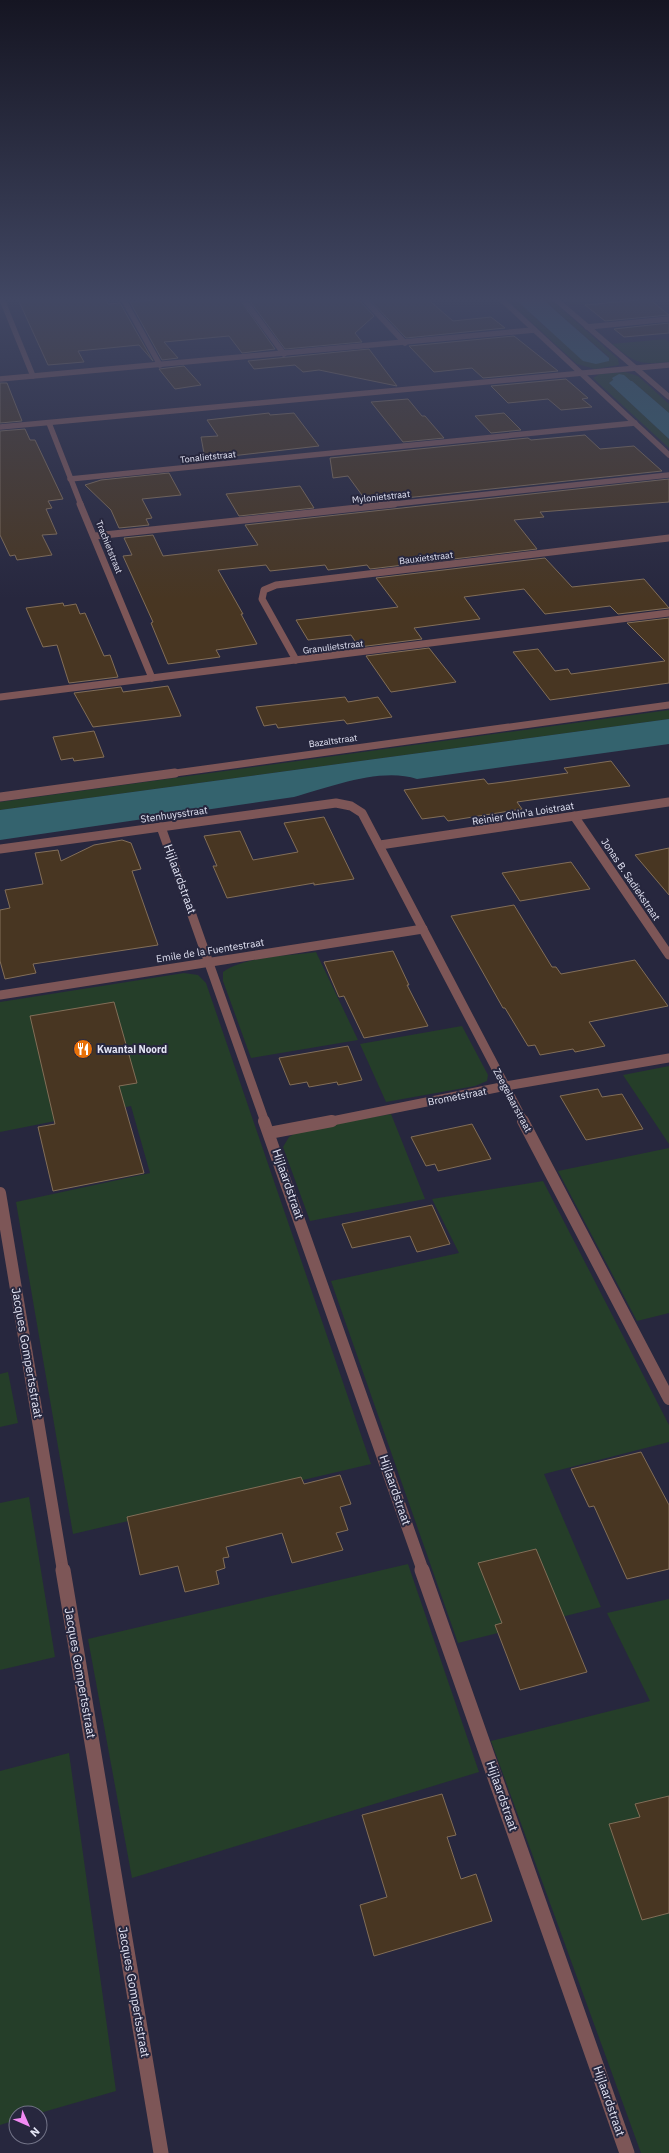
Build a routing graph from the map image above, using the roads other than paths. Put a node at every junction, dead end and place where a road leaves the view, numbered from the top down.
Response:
1 (320, 397) edge
2 (607, 397) edge
3 (49, 423) junction
4 (635, 423) junction
5 (0, 427) edge
6 (669, 455) edge
7 (669, 475) edge
8 (70, 480) junction
9 (95, 536) junction
10 (669, 538) edge
11 (669, 614) edge
12 (296, 660) junction
13 (152, 678) junction
14 (0, 697) edge
15 (669, 705) edge
16 (0, 797) edge
17 (669, 802) edge
18 (351, 806) joint
19 (574, 816) junction
20 (162, 827) junction
21 (380, 845) junction
22 (0, 850) edge
23 (423, 929) junction
24 (669, 955) edge
25 (209, 961) junction
26 (0, 995) edge
27 (669, 1058) edge
28 (506, 1086) junction
29 (270, 1132) junction
30 (0, 1193) edge
31 (669, 1399) edge
32 (161, 2153) edge
33 (627, 2153) edge

1 - 3 street
2 - 4 street
3 - 5 street
3 - 8 street, Trachietstraat
4 - 6 street
4 - 8 street, Tonalietstraat
7 - 9 street, Mylonietstraat
8 - 9 street, Trachietstraat
9 - 13 street, Trachietstraat
10 - 12 street, Bauxietstraat
11 - 12 street, Granulietstraat
12 - 13 street, Granulietstraat
13 - 14 street, Granulietstraat
15 - 16 street, Bazaltstraat
17 - 19 street, Reinier Chin'a Loistraat
18 - 20 street, Stenhuysstraat
18 - 21 street, Zeegelaarstraat
19 - 21 street, Reinier Chin'a Loistraat
19 - 24 street, Jonas B. Sadiekstraat
20 - 22 street, Stenhuysstraat
20 - 25 street, Hijlaardstraat
21 - 23 street, Zeegelaarstraat
23 - 25 street, Emile de la Fuentestraat
23 - 28 street, Zeegelaarstraat
25 - 26 street, Emile de la Fuentestraat
25 - 29 street, Hijlaardstraat
27 - 28 street, Brometstraat
28 - 29 street, Brometstraat
28 - 31 street, Zeegelaarstraat
29 - 33 street, Hijlaardstraat
30 - 32 street, Jacques Gompertsstraat

